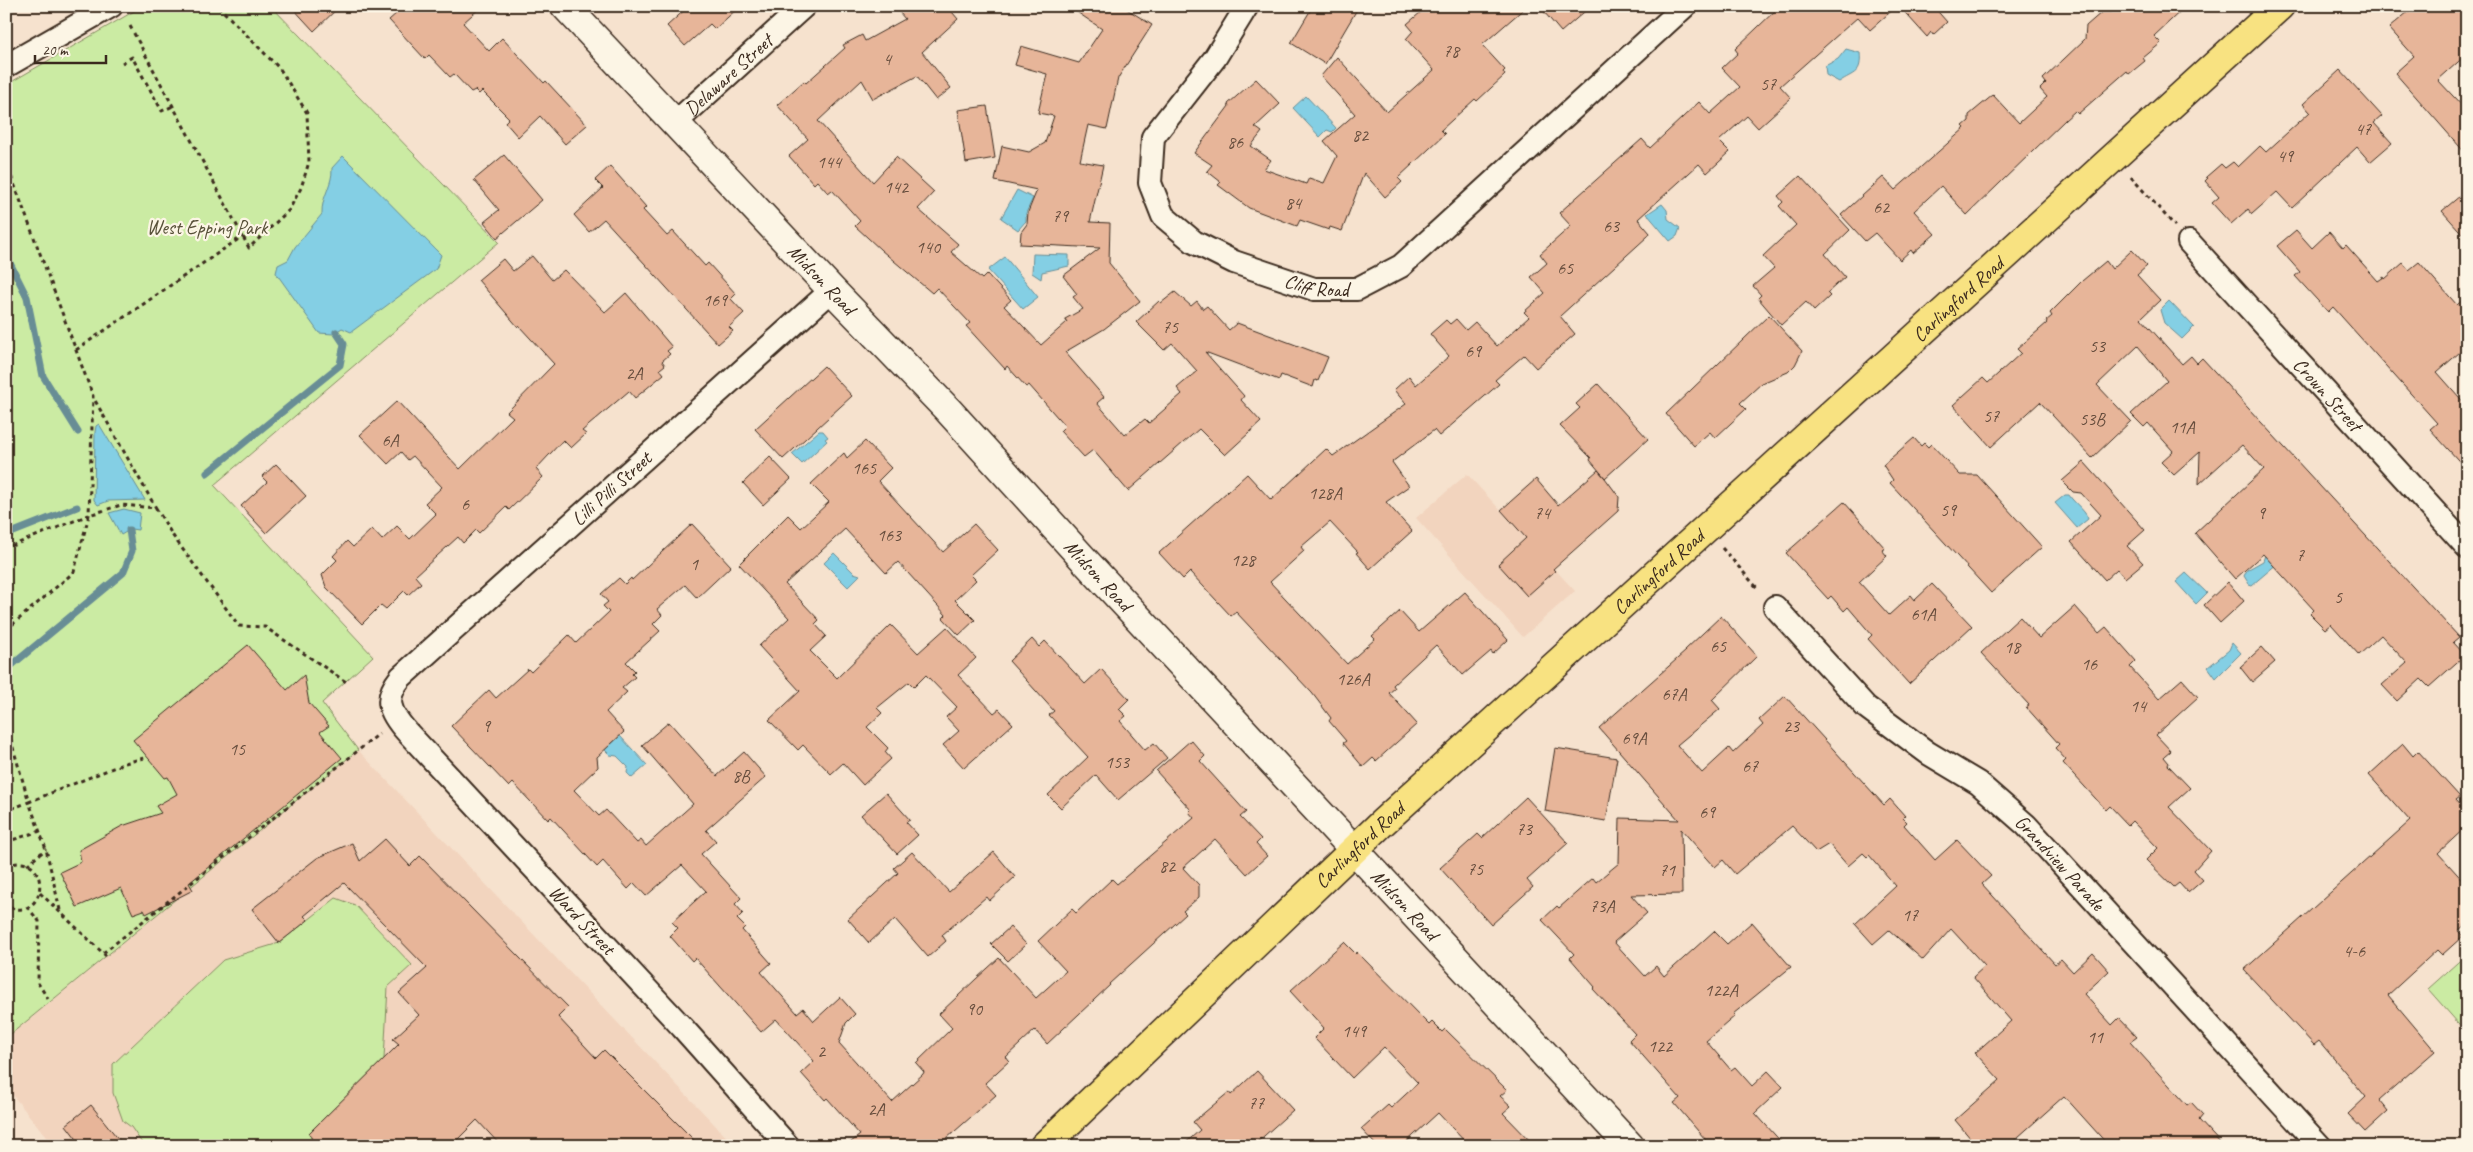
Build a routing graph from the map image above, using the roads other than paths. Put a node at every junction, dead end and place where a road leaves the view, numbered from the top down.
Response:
1 (111, 6) edge
2 (565, 6) edge
3 (804, 6) edge
4 (1247, 6) edge
5 (1685, 6) edge
6 (2280, 6) edge
7 (6, 66) edge
8 (675, 123) junction
9 (2189, 242) road end
10 (832, 290) junction
11 (2467, 547) edge
12 (1775, 607) road end
13 (396, 720) joint
14 (1355, 849) junction
15 (1619, 1142) edge
16 (788, 1146) edge
17 (1044, 1146) edge
18 (2320, 1146) edge

1 - 7 street
2 - 8 street, Midson Road
3 - 8 street, Delaware Street
4 - 5 street, Cliff Road
6 - 14 main road, Carlingford Road
8 - 10 street, Midson Road
9 - 11 street, Crown Street
10 - 13 street, Lilli Pilli Street
10 - 14 street, Midson Road
12 - 18 street, Grandview Parade
13 - 16 street, Ward Street
14 - 15 street, Midson Road
14 - 17 main road, Carlingford Road

